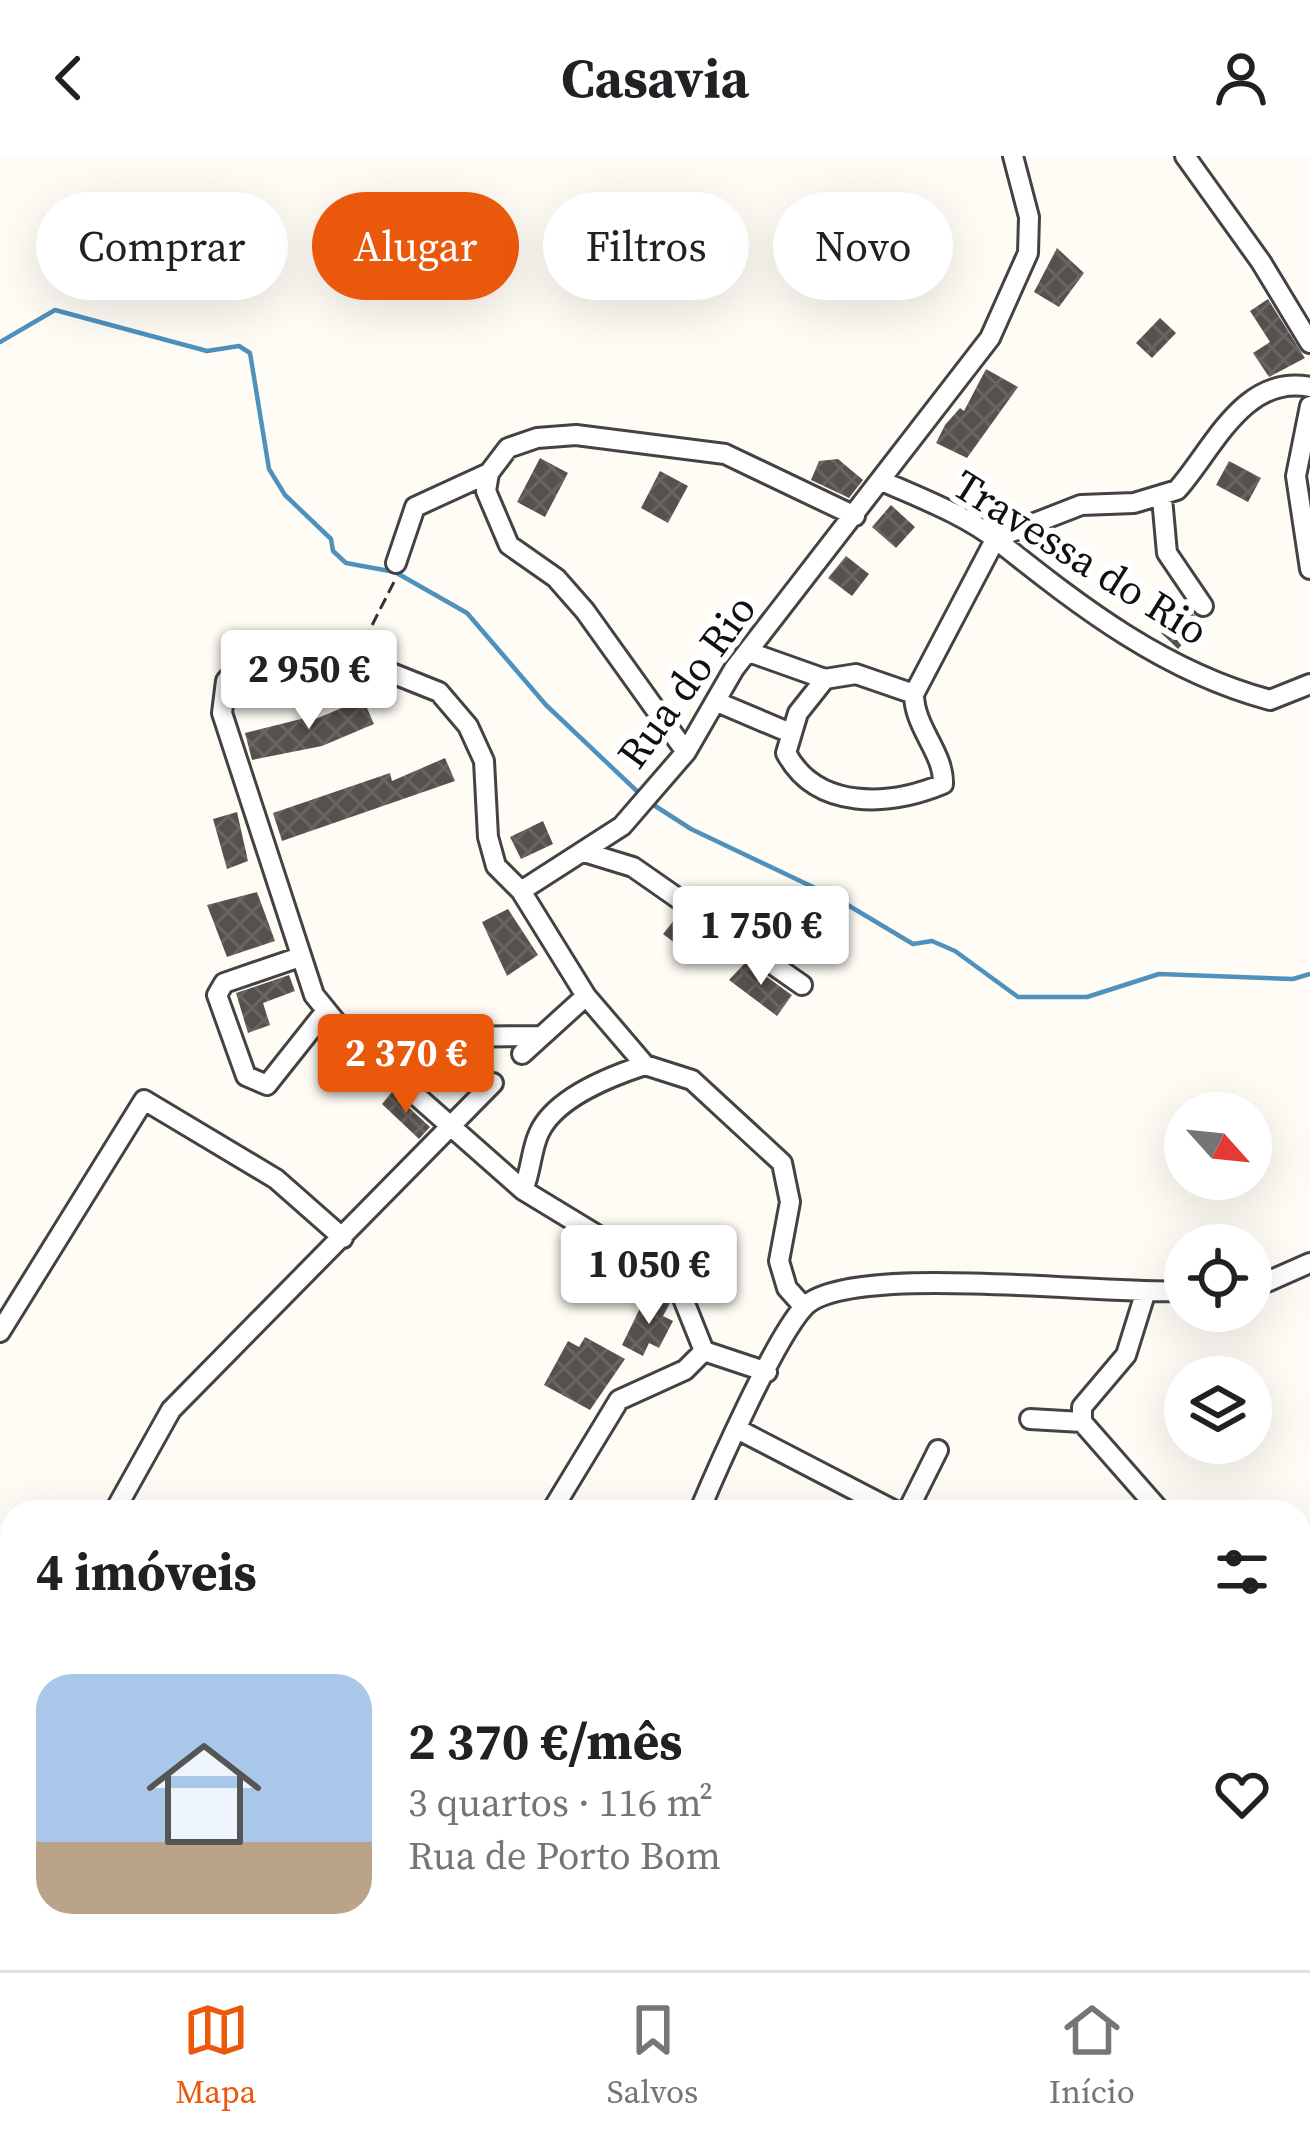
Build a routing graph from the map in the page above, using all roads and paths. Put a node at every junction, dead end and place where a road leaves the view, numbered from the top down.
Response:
1 (1013, 156) edge
2 (1185, 156) edge
3 (1310, 344) edge
4 (1310, 387) edge
5 (1310, 406) edge
6 (488, 473) junction
7 (882, 481) junction
8 (1162, 498) junction
9 (855, 516) junction
10 (996, 538) junction
11 (1310, 569) edge
12 (395, 572) joint
13 (1203, 606) dead end
14 (749, 652) junction
15 (356, 659) junction
16 (825, 679) junction
17 (1310, 684) edge
18 (914, 694) junction
19 (717, 702) junction
20 (788, 732) junction
21 (686, 752) junction
22 (584, 852) junction
23 (521, 892) junction
24 (300, 957) junction
25 (802, 985) dead end
26 (586, 996) junction
27 (325, 1012) junction
28 (410, 1030) dead end
29 (541, 1036) junction
30 (522, 1054) dead end
31 (645, 1065) junction
32 (493, 1083) dead end
33 (452, 1124) junction
34 (523, 1190) junction
35 (344, 1238) junction
36 (1310, 1263) edge
37 (1272, 1280) edge
38 (1164, 1293) edge
39 (1145, 1294) junction
40 (804, 1307) junction
41 (0, 1332) edge
42 (704, 1351) junction
43 (767, 1372) junction
44 (1030, 1419) dead end
45 (1082, 1422) junction
46 (739, 1430) junction
47 (938, 1450) dead end
48 (121, 1500) edge
49 (557, 1500) edge
50 (705, 1500) edge
51 (874, 1500) edge
52 (913, 1500) edge
53 (1149, 1500) edge

1 - 7 street, Rua do Rio
2 - 3 street
4 - 8 street
5 - 11 street
6 - 9 street
6 - 12 street
6 - 21 street
7 - 9 street, Rua do Rio
7 - 10 street, Travessa do Rio
8 - 10 street
8 - 13 street
9 - 14 street, Rua do Rio
10 - 17 street, Travessa do Rio
10 - 18 street
12 - 15 path
14 - 16 street
14 - 19 street, Rua do Rio
15 - 23 street
15 - 24 street
16 - 18 street
16 - 20 street
18 - 20 street
19 - 20 street
19 - 21 street, Rua do Rio
21 - 22 street, Rua do Rio
22 - 23 street, Rua do Rio
22 - 25 street
23 - 26 street
24 - 27 street
24 - 27 street
26 - 29 street
26 - 31 street
27 - 33 street
28 - 29 street
29 - 30 street
31 - 34 street
31 - 40 street
32 - 33 street
33 - 34 street
33 - 35 street
34 - 42 street
35 - 41 street
35 - 48 street
36 - 37 street
38 - 39 street
39 - 40 street
39 - 45 street
40 - 43 street
42 - 43 street
42 - 49 street
43 - 46 street
44 - 45 street
45 - 53 street
46 - 50 street
46 - 51 street
47 - 52 street

